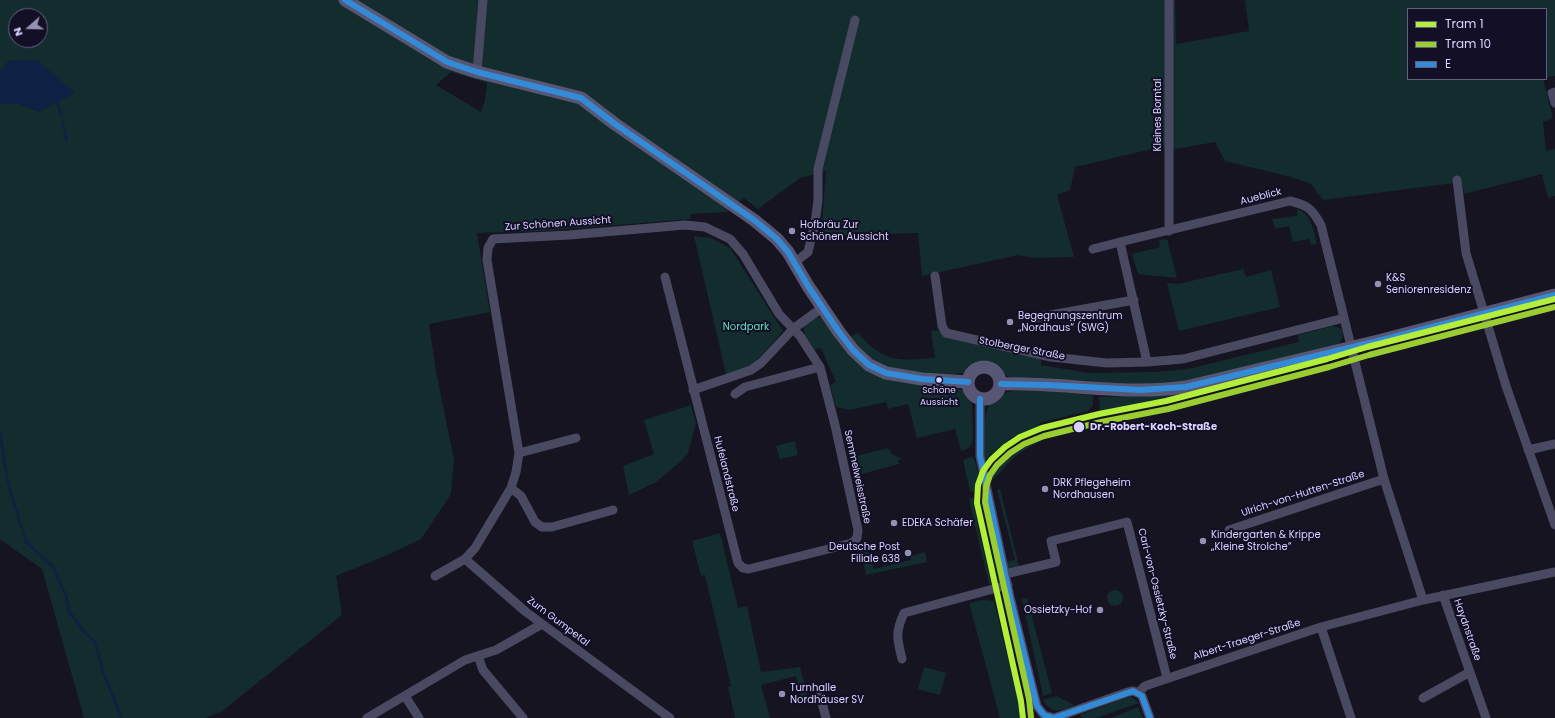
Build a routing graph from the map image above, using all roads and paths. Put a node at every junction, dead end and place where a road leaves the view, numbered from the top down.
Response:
1 (345, 0) edge
2 (483, 0) edge
3 (1169, 0) edge
4 (855, 20) dead end
5 (477, 72) junction
6 (1555, 92) edge
7 (1555, 103) edge
8 (1457, 180) dead end
9 (1169, 231) junction
10 (1120, 242) junction
11 (1093, 249) dead end
12 (794, 263) junction
13 (936, 276) dead end
14 (665, 277) dead end
15 (1555, 295) edge
16 (1134, 300) junction
17 (823, 307) junction
18 (1484, 313) junction
19 (1034, 318) dead end
20 (1344, 318) junction
21 (793, 329) junction
22 (1351, 347) junction
23 (1147, 362) junction
24 (820, 367) junction
25 (968, 382) junction
26 (1001, 384) junction
27 (693, 390) junction
28 (736, 394) dead end
29 (980, 399) junction
30 (576, 438) dead end
31 (1555, 444) edge
32 (1528, 450) junction
33 (519, 453) junction
34 (1384, 479) junction
35 (511, 488) junction
36 (613, 510) dead end
37 (1555, 525) edge
38 (1229, 530) dead end
39 (465, 559) junction
40 (738, 564) joint
41 (1555, 572) edge
42 (1005, 574) junction
43 (435, 576) dead end
44 (1008, 586) junction
45 (1443, 595) junction
46 (1424, 600) junction
47 (542, 624) junction
48 (1321, 627) junction
49 (478, 656) junction
50 (902, 659) dead end
51 (1470, 672) junction
52 (1167, 678) junction
53 (1138, 693) junction
54 (820, 694) dead end
55 (405, 696) junction
56 (1423, 698) dead end
57 (367, 718) edge
58 (419, 718) edge
59 (523, 718) edge
60 (670, 718) edge
61 (826, 718) edge
62 (1048, 718) edge
63 (1150, 718) edge
64 (1351, 718) edge
65 (1486, 718) edge

1 - 5 main road
2 - 5 street
3 - 9 street, Kleines Borntal
4 - 12 street
5 - 12 main road
6 - 7 street
8 - 18 street
9 - 10 street, Aueblick
9 - 20 street, Aueblick
10 - 11 street, Aueblick
10 - 16 street
12 - 17 main road
13 - 23 street, Stolberger Straße
14 - 27 street, Hufelandstraße
15 - 18 main road
16 - 19 street
16 - 23 street
17 - 21 street
17 - 25 main road
18 - 22 main road
18 - 32 street
20 - 22 street, Aueblick
20 - 23 street, Stolberger Straße
21 - 24 street, Semmelweisstraße
21 - 27 street
21 - 33 street, Zur Schönen Aussicht
22 - 26 main road
22 - 34 street, Aueblick
24 - 28 street
24 - 40 street, Semmelweisstraße
25 - 26 main road
25 - 29 main road
26 - 29 main road
27 - 40 street, Hufelandstraße
29 - 42 street
30 - 33 street
31 - 32 street
32 - 37 street
33 - 35 street, Zur Schönen Aussicht
34 - 38 street, Ulrich-von-Hutten-Straße
34 - 46 street, Aueblick
35 - 36 street
35 - 39 street, Zur Schönen Aussicht
39 - 43 street
39 - 47 street, Zum Gumpetal
41 - 45 street, Albert-Traeger-Straße
42 - 44 street
42 - 52 street, Carl-von-Ossietzky-Straße
44 - 50 street
44 - 62 street
45 - 46 street, Albert-Traeger-Straße
45 - 51 street, Haydnstraße
46 - 48 street, Albert-Traeger-Straße
47 - 49 street
47 - 60 street, Zum Gumpetal
48 - 52 street, Albert-Traeger-Straße
48 - 64 street
49 - 55 street
49 - 59 street
51 - 56 street, Haydnstraße
51 - 65 street, Haydnstraße
52 - 53 street, Albert-Traeger-Straße
53 - 62 street, Albert-Traeger-Straße
53 - 63 street
54 - 61 street
55 - 57 street
55 - 58 street

